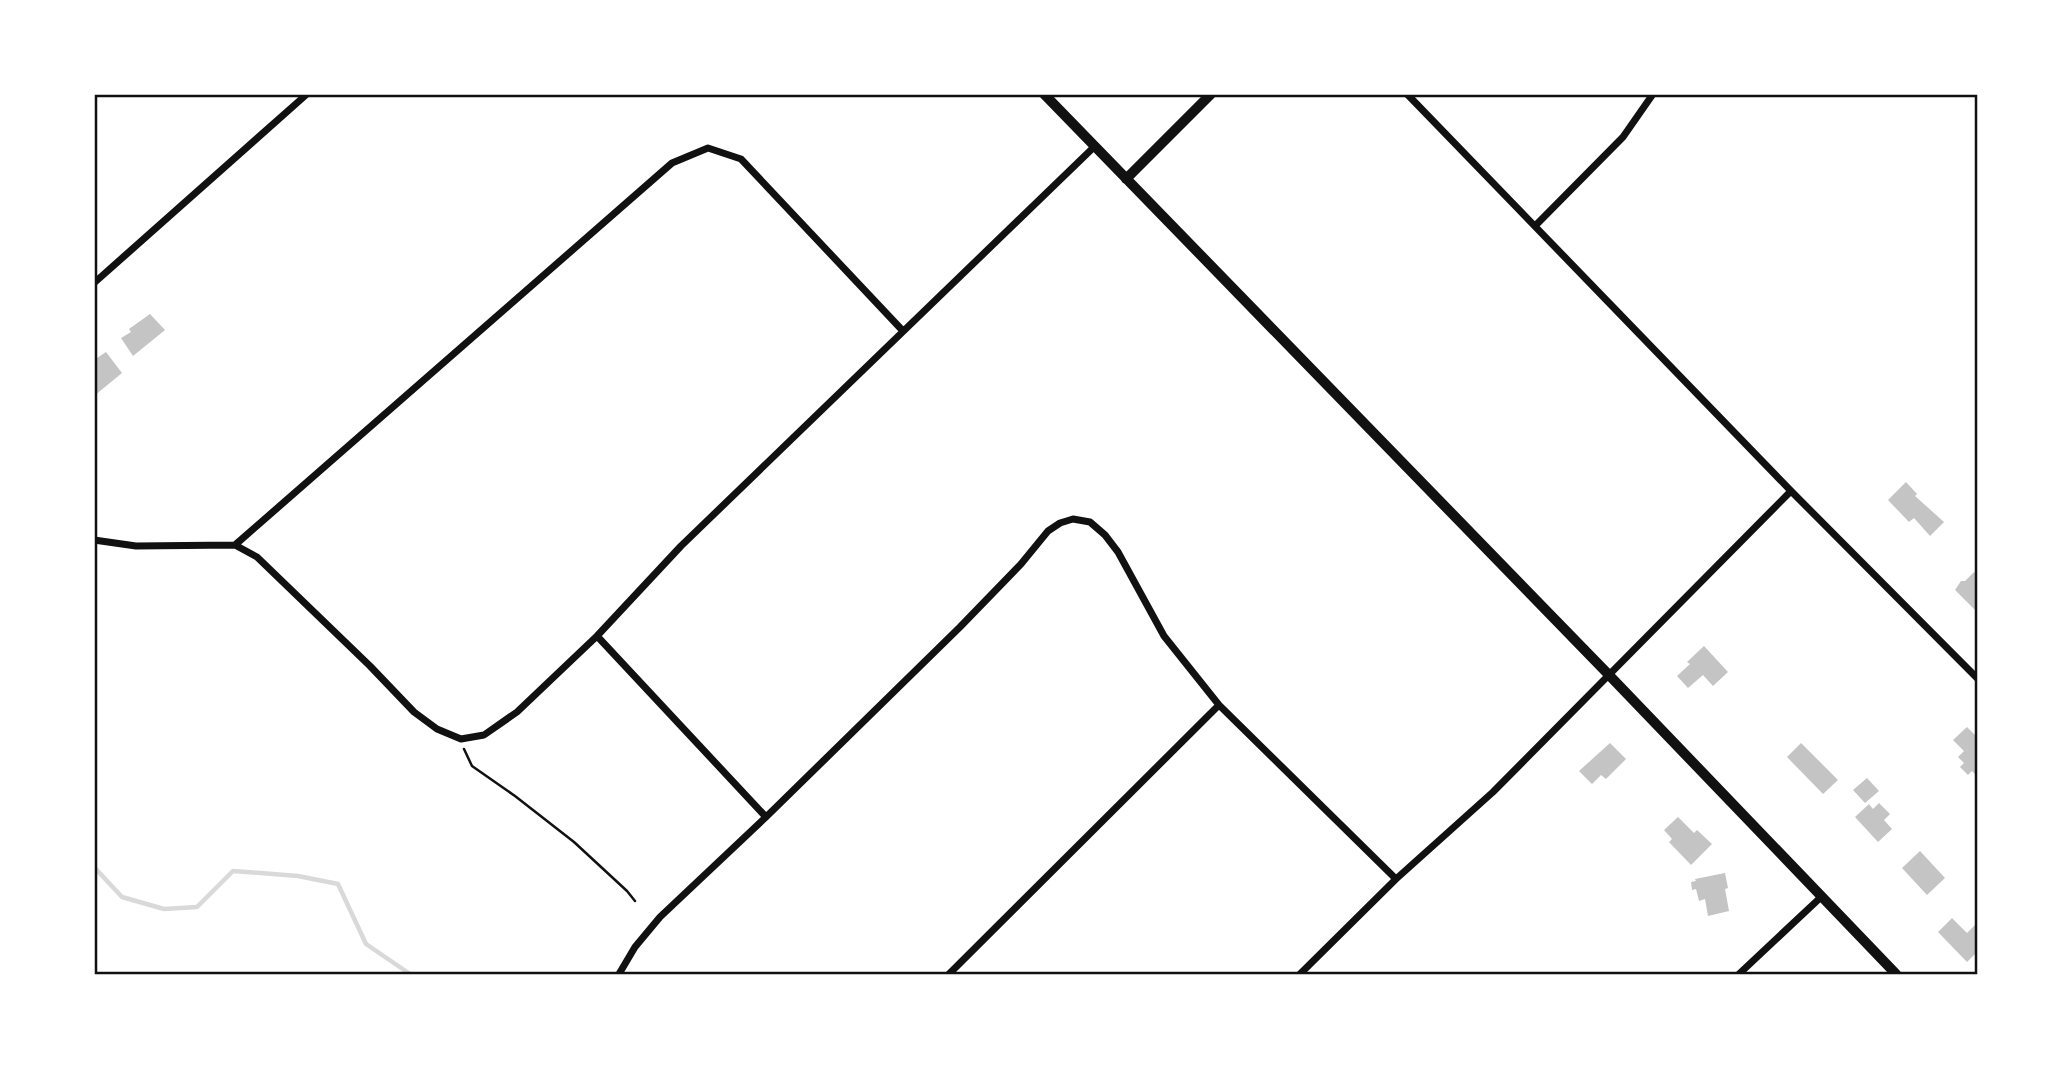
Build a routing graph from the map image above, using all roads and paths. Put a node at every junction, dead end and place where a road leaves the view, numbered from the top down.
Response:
1 (307, 94) edge
2 (1044, 94) edge
3 (1211, 94) edge
4 (1407, 94) edge
5 (1653, 94) edge
6 (1094, 147) junction
7 (1126, 179) junction
8 (1535, 226) junction
9 (94, 283) edge
10 (903, 331) junction
11 (1791, 491) junction
12 (94, 540) edge
13 (235, 545) junction
14 (597, 636) junction
15 (1976, 674) edge
16 (1609, 675) junction
17 (1219, 705) junction
18 (461, 739) junction
19 (766, 817) junction
20 (1396, 879) junction
21 (1820, 898) junction
22 (635, 901) dead end
23 (619, 975) edge
24 (949, 975) edge
25 (1300, 975) edge
26 (1739, 975) edge
27 (1896, 975) edge

1 - 9 street
2 - 6 street
3 - 7 street
4 - 8 street
5 - 8 street
6 - 7 street
6 - 10 street
7 - 16 street
8 - 11 street
10 - 13 street
10 - 14 street
11 - 15 street
11 - 16 street
12 - 13 street
13 - 18 street
14 - 18 street
14 - 19 street
16 - 20 street
16 - 21 street
17 - 19 street
17 - 20 street
17 - 24 street
18 - 22 path
19 - 23 street
20 - 25 street
21 - 26 street
21 - 27 street

